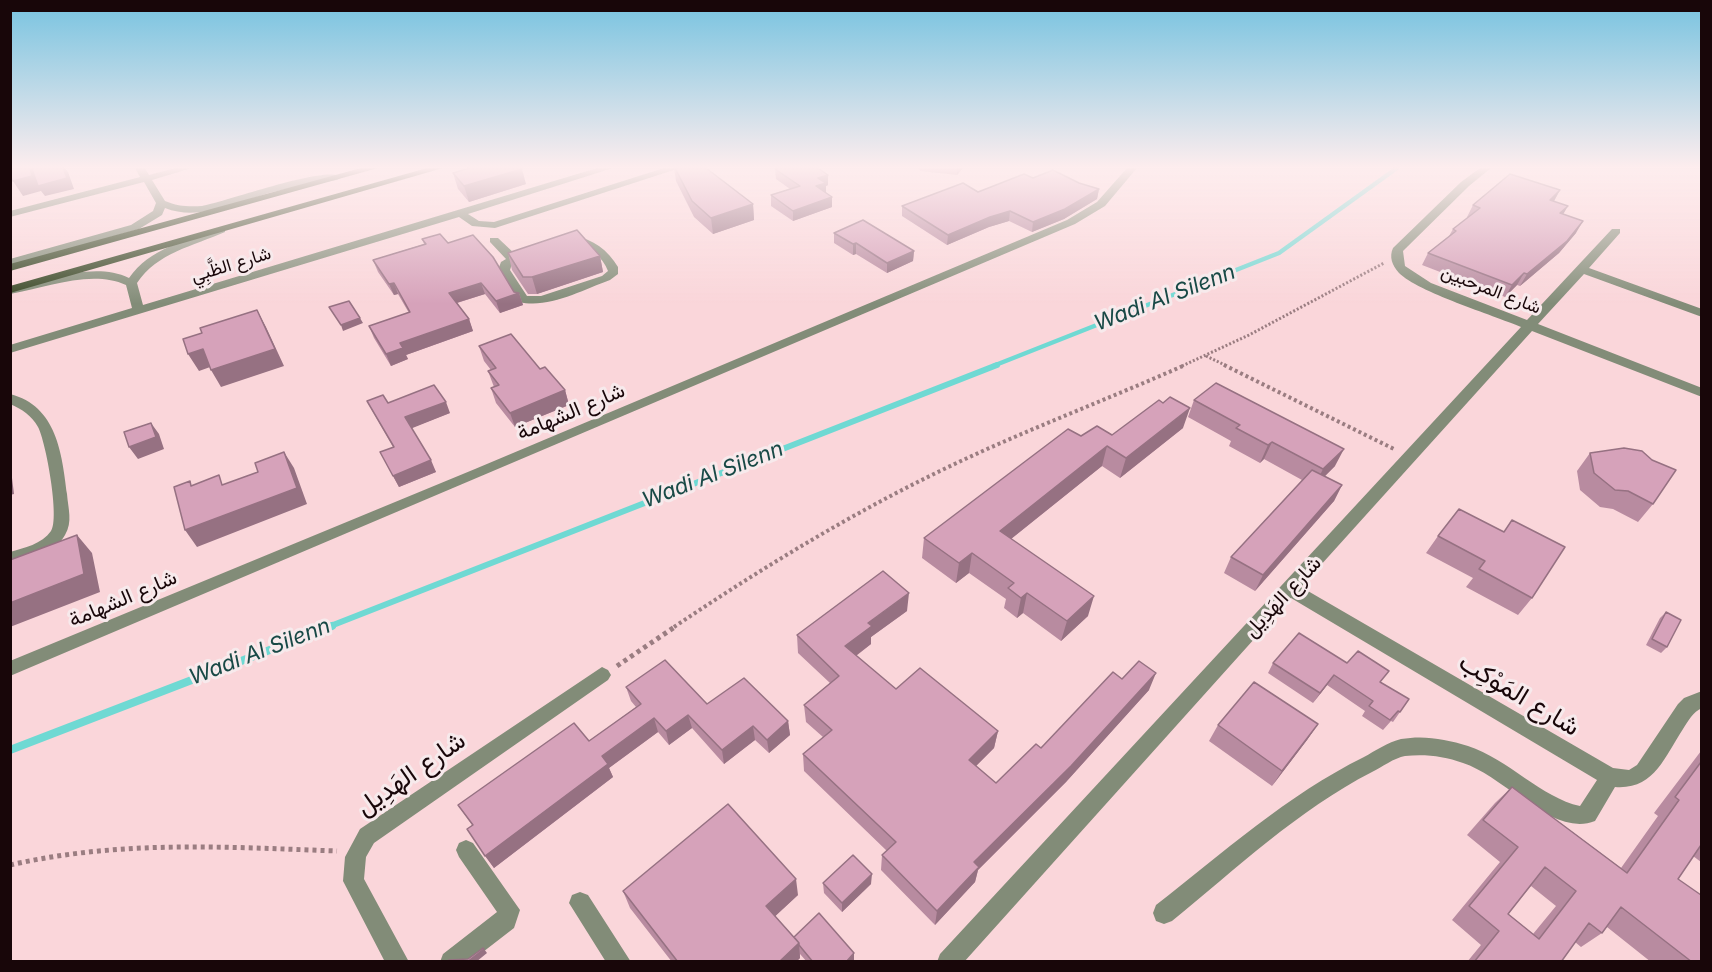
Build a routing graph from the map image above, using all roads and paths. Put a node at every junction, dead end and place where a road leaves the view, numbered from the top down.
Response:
1 (157, 213) edge
2 (208, 213) edge
3 (279, 213) edge
4 (533, 213) edge
5 (1085, 213) edge
6 (1435, 213) edge
7 (462, 214) joint
8 (479, 225) junction
9 (221, 230) junction
10 (1616, 231) dead end
11 (1395, 257) junction
12 (513, 259) junction
13 (10, 263) edge
14 (10, 268) edge
15 (1582, 269) junction
16 (131, 283) junction
17 (10, 290) edge
18 (139, 311) junction
19 (1701, 313) edge
20 (1532, 326) junction
21 (10, 349) edge
22 (1205, 356) junction
23 (1701, 393) edge
24 (10, 398) edge
25 (1411, 458) junction
26 (10, 559) edge
27 (1290, 589) junction
28 (10, 669) edge
29 (602, 675) joint
30 (1701, 699) edge
31 (1610, 777) junction
32 (466, 850) dead end
33 (356, 851) junction
34 (10, 865) edge
35 (580, 903) dead end
36 (1164, 913) dead end
37 (398, 962) edge
38 (451, 962) edge
39 (620, 962) edge
40 (948, 962) edge

1 - 13 street
2 - 14 main road
3 - 9 main road
4 - 8 street
5 - 28 street, شارع الشهامة
6 - 11 street
7 - 8 street
7 - 18 street, شارع الظَّبِي
8 - 12 street
9 - 16 street, شارع الظَّبِي
9 - 17 main road
10 - 15 street, شارع الهَدِيل
11 - 20 street, شارع المرحبين
11 - 22 path
12 - 12 street
15 - 19 street
15 - 20 street, شارع الهَدِيل
16 - 17 street
16 - 18 street
18 - 21 street, شارع الظَّبِي
20 - 23 street, شارع المرحبين
20 - 25 street, شارع الهَدِيل
22 - 25 path
22 - 29 path
24 - 26 street
25 - 27 street, شارع الهَدِيل
27 - 31 street, شارع المَوْكِب
27 - 40 street, شارع الهَدِيل
29 - 33 street, شارع الهَدِيل
30 - 31 street
31 - 36 street
32 - 38 street
33 - 34 path
33 - 37 street, شارع الهَدِيل
35 - 39 street

